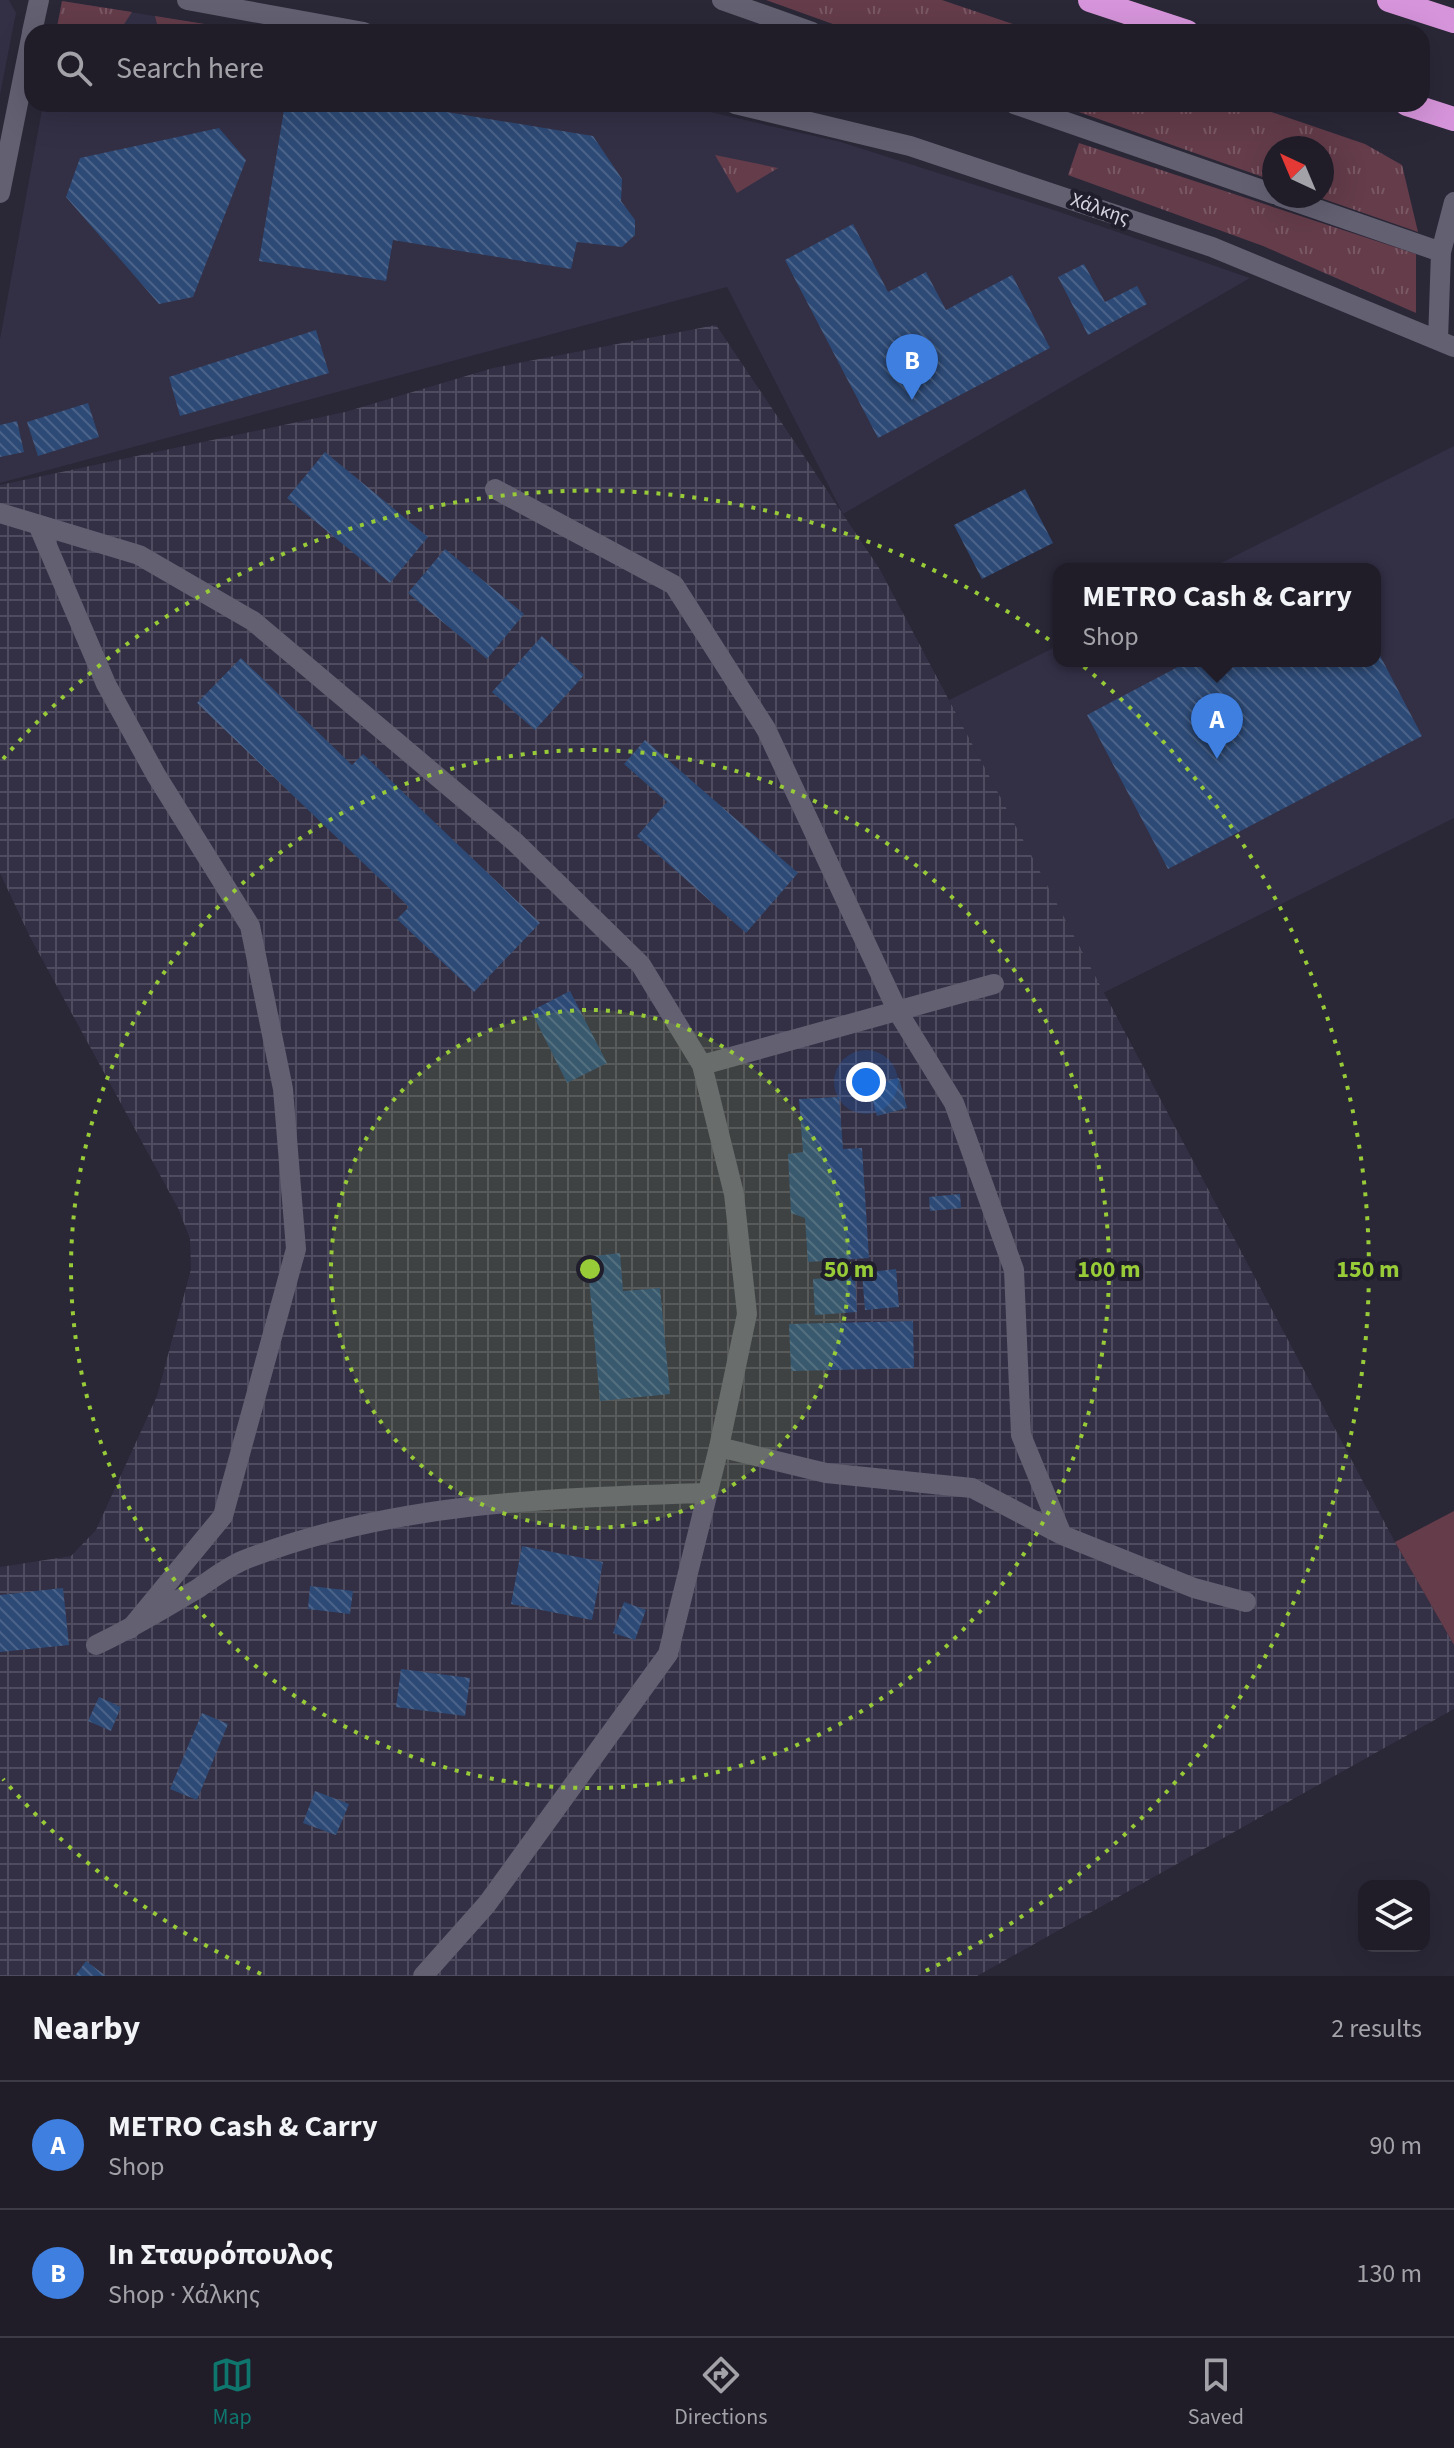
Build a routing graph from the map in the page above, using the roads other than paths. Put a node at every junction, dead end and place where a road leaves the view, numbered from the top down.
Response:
1 (39, 0) edge
2 (187, 0) edge
3 (722, 0) edge
4 (1090, 0) edge
5 (1389, 0) edge
6 (1454, 21) edge
7 (34, 24) edge
8 (320, 24) edge
9 (790, 24) edge
10 (1163, 24) edge
11 (24, 73) edge
12 (1430, 111) edge
13 (768, 112) edge
14 (1037, 112) edge
15 (1454, 119) edge
16 (1262, 190) edge
17 (0, 193) edge
18 (1454, 202) edge
19 (1314, 208) edge
20 (1441, 252) junction
21 (1446, 344) edge
22 (495, 489) dead end
23 (0, 513) edge
24 (39, 527) junction
25 (994, 984) dead end
26 (898, 1012) junction
27 (702, 1065) junction
28 (719, 1447) junction
29 (707, 1493) junction
30 (1062, 1535) junction
31 (1246, 1602) dead end
32 (130, 1629) junction
33 (96, 1645) dead end
34 (423, 1976) edge

1 - 7 street
2 - 8 street
3 - 9 street
4 - 10 highway
5 - 6 highway
11 - 17 street
12 - 15 highway
13 - 21 street, Χάλκης
14 - 16 street
18 - 20 street
19 - 20 street
20 - 21 street
22 - 26 street
23 - 24 street
24 - 27 street
24 - 32 street
25 - 26 street
26 - 27 street
26 - 30 street
27 - 28 street
28 - 29 street
28 - 30 street
29 - 32 street
29 - 34 street
30 - 31 street
32 - 33 street

